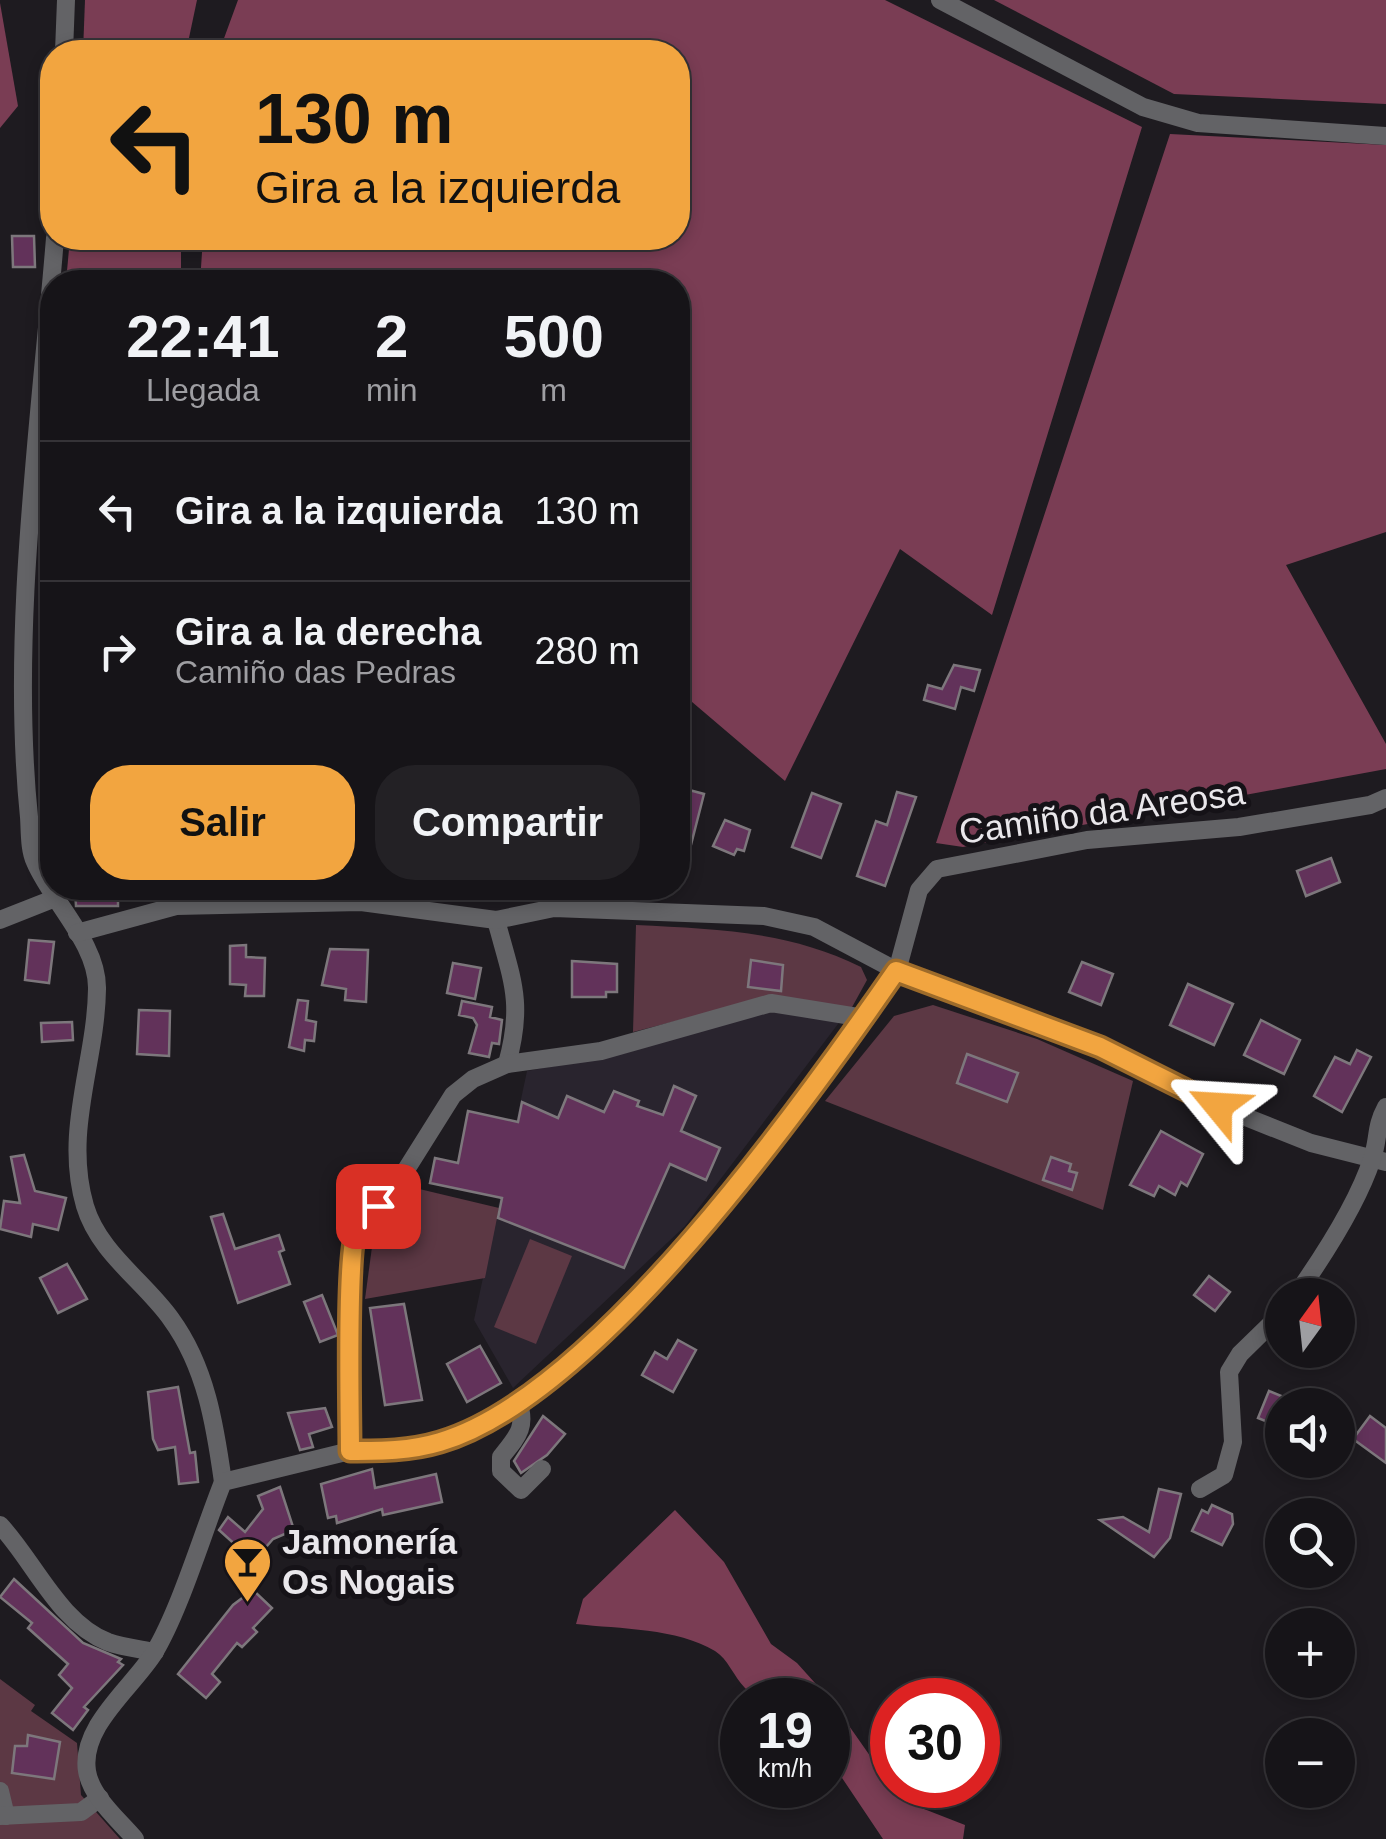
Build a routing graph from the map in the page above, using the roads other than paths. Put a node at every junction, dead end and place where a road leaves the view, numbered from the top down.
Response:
1 (66, 0) edge
2 (940, 0) edge
3 (64, 40) edge
4 (1386, 136) edge
5 (40, 420) edge
6 (1386, 798) edge
7 (40, 872) edge
8 (50, 900) edge
9 (54, 900) edge
10 (0, 920) edge
11 (496, 920) junction
12 (77, 933) junction
13 (896, 971) junction
14 (864, 1018) junction
15 (507, 1064) junction
16 (1386, 1107) edge
17 (1379, 1160) edge
18 (1308, 1278) edge
19 (1265, 1330) edge
20 (518, 1401) junction
21 (350, 1451) junction
22 (542, 1469) dead end
23 (223, 1482) junction
24 (1200, 1489) dead end
25 (0, 1525) edge
26 (155, 1652) junction
27 (0, 1791) edge
28 (100, 1798) junction
29 (3, 1816) edge
30 (129, 1836) edge

1 - 3 street
2 - 4 street
5 - 7 street
6 - 13 street, Camiño da Areosa
8 - 10 street
9 - 12 street
11 - 12 street
11 - 13 street
11 - 15 street
12 - 23 street
13 - 14 street, Camiño da Areosa
13 - 17 street
14 - 15 street
14 - 20 street, Camiño da Areosa
15 - 21 street
16 - 17 street
17 - 18 street
19 - 24 street
20 - 21 street, Camiño da Areosa
20 - 22 street
21 - 23 street, Camiño da Areosa
23 - 26 street
25 - 26 street
26 - 28 street
27 - 29 street
28 - 29 street
28 - 30 street

